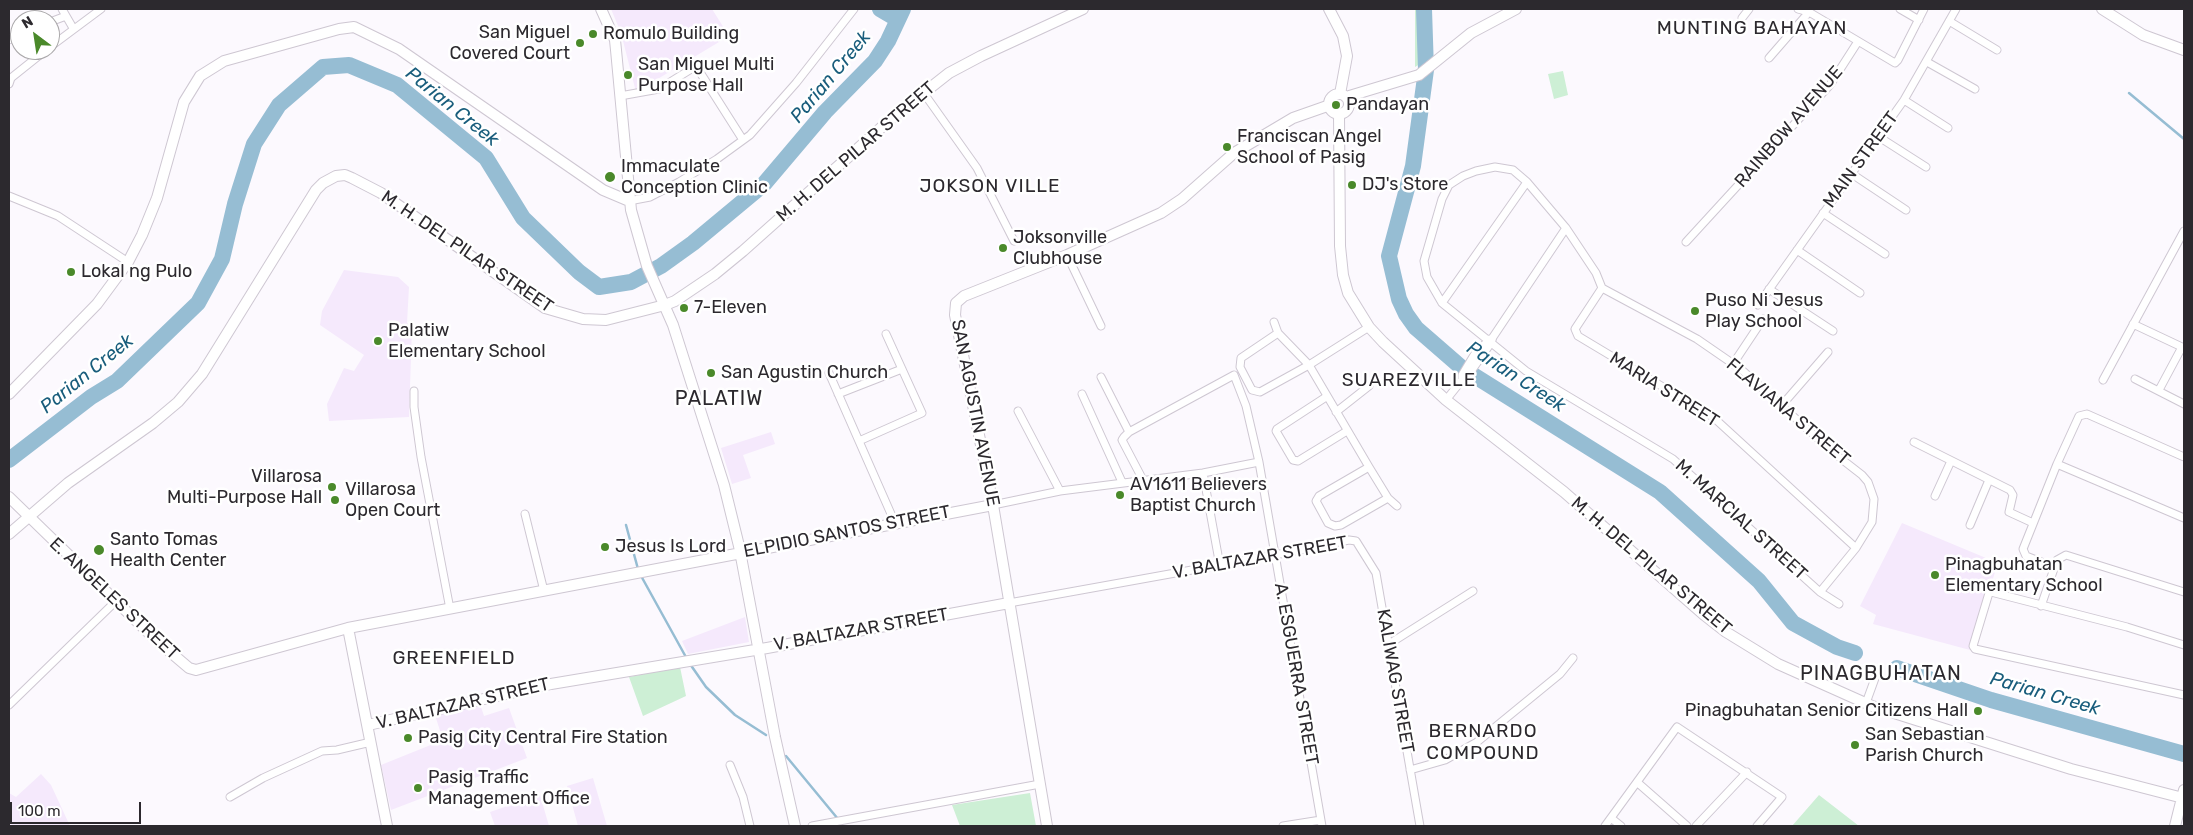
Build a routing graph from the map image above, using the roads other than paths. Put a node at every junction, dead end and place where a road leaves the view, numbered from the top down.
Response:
1 (101, 9) edge
2 (601, 9) edge
3 (854, 9) edge
4 (1083, 9) edge
5 (1329, 9) edge
6 (1516, 9) edge
7 (1749, 9) edge
8 (1798, 9) edge
9 (1900, 9) edge
10 (1924, 9) edge
11 (1956, 9) edge
12 (2102, 9) edge
13 (64, 12) edge
14 (1808, 12) junction
15 (1742, 18) dead end
16 (1919, 20) junction
17 (1950, 21) junction
18 (73, 28) junction
19 (60, 38) edge
20 (1858, 43) junction
21 (1997, 50) dead end
22 (2184, 50) edge
23 (1770, 58) dead end
24 (33, 60) edge
25 (1927, 62) junction
26 (9, 84) edge
27 (1975, 89) dead end
28 (923, 92) junction
29 (1343, 95) junction
30 (620, 96) junction
31 (1904, 100) junction
32 (1330, 105) junction
33 (1339, 114) junction
34 (1948, 128) dead end
35 (1879, 136) junction
36 (743, 140) junction
37 (1926, 167) dead end
38 (1852, 174) junction
39 (1527, 182) junction
40 (9, 196) edge
41 (629, 201) junction
42 (1906, 210) dead end
43 (1823, 213) junction
44 (1566, 228) junction
45 (2184, 231) edge
46 (1014, 241) dead end
47 (1686, 242) dead end
48 (1797, 250) junction
49 (1885, 254) dead end
50 (1067, 255) junction
51 (128, 262) junction
52 (1602, 288) junction
53 (1769, 289) junction
54 (1860, 293) dead end
55 (1442, 303) junction
56 (666, 305) junction
57 (1758, 305) dead end
58 (1763, 319) dead end
59 (1274, 322) dead end
60 (2133, 324) junction
61 (1101, 326) dead end
62 (1369, 327) junction
63 (1833, 331) dead end
64 (1278, 333) junction
65 (886, 334) dead end
66 (1490, 341) junction
67 (2183, 347) edge
68 (1828, 352) dead end
69 (1733, 364) junction
70 (1309, 365) junction
71 (902, 370) junction
72 (829, 373) dead end
73 (1101, 377) dead end
74 (2135, 379) dead end
75 (2103, 380) dead end
76 (1370, 386) dead end
77 (2158, 390) junction
78 (414, 391) dead end
79 (9, 394) edge
80 (838, 394) junction
81 (1082, 394) dead end
82 (1326, 397) junction
83 (1446, 400) junction
84 (2184, 404) edge
85 (1782, 405) junction
86 (1018, 412) dead end
87 (1336, 412) junction
88 (1129, 432) junction
89 (1347, 432) junction
90 (859, 441) junction
91 (1914, 442) dead end
92 (2184, 457) edge
93 (1951, 461) junction
94 (1259, 462) junction
95 (2056, 464) junction
96 (1368, 467) junction
97 (1203, 473) junction
98 (1143, 480) junction
99 (1989, 480) junction
100 (1122, 482) junction
101 (1060, 491) junction
102 (1936, 496) dead end
103 (9, 497) edge
104 (1388, 498) junction
105 (993, 505) junction
106 (1397, 506) dead end
107 (525, 514) dead end
108 (27, 517) junction
109 (2184, 518) edge
110 (895, 523) junction
111 (2033, 523) junction
112 (1970, 525) dead end
113 (9, 534) edge
114 (1356, 541) joint
115 (1856, 548) junction
116 (740, 552) junction
117 (1275, 555) junction
118 (1220, 566) junction
119 (2054, 567) junction
120 (544, 591) junction
121 (1473, 591) dead end
122 (1820, 592) junction
123 (2184, 592) edge
124 (115, 602) junction
125 (1010, 603) junction
126 (1839, 604) dead end
127 (2041, 606) junction
128 (450, 609) junction
129 (348, 628) junction
130 (1389, 644) junction
131 (2184, 645) edge
132 (759, 649) junction
133 (1573, 658) dead end
134 (1878, 670) dead end
135 (2184, 695) edge
136 (1866, 703) junction
137 (9, 705) edge
138 (368, 725) junction
139 (371, 742) junction
140 (730, 765) dead end
141 (1410, 770) junction
142 (1747, 772) junction
143 (1638, 783) junction
144 (1040, 784) junction
145 (2184, 796) edge
146 (230, 797) dead end
147 (1611, 818) junction
148 (1321, 823) edge
149 (387, 826) edge
150 (750, 826) edge
151 (795, 826) edge
152 (812, 826) edge
153 (1047, 826) edge
154 (1283, 826) edge
155 (1420, 826) edge
156 (1605, 826) edge
157 (1621, 826) edge
158 (1687, 826) edge
159 (1696, 826) edge
160 (1757, 826) edge
161 (2175, 826) edge

1 - 18 street
2 - 30 street
3 - 36 street
4 - 28 street, M. H. DEL PILAR STREET
5 - 29 street
6 - 29 street
7 - 15 street
8 - 14 street
9 - 16 street
10 - 16 street
11 - 17 street, MAIN STREET
12 - 22 street
13 - 18 street
14 - 20 street
14 - 23 street
16 - 20 street
17 - 21 street
17 - 25 street, MAIN STREET
18 - 19 street
20 - 47 street, RAINBOW AVENUE
24 - 26 street
25 - 27 street
25 - 31 street, MAIN STREET
28 - 46 street
28 - 56 street, M. H. DEL PILAR STREET
29 - 32 street
29 - 33 street
30 - 36 street
30 - 41 street
31 - 34 street
31 - 35 street, MAIN STREET
32 - 33 street
32 - 50 street, SAN AGUSTIN AVENUE
33 - 62 street, M. H. DEL PILAR STREET
35 - 37 street
35 - 38 street, MAIN STREET
36 - 41 street
38 - 42 street
38 - 43 street, MAIN STREET
39 - 44 street
39 - 55 street
39 - 55 street
40 - 51 street
41 - 51 street
41 - 56 street
43 - 48 street, MAIN STREET
43 - 49 street
44 - 52 street
44 - 66 street
45 - 60 street
48 - 53 street, MAIN STREET
48 - 54 street
50 - 61 street
50 - 105 street, SAN AGUSTIN AVENUE
51 - 79 street
52 - 69 street, FLAVIANA STREET
52 - 115 street, MARIA STREET
53 - 57 street, MAIN STREET
53 - 63 street
55 - 66 street, M. MARCIAL STREET
56 - 108 street, M. H. DEL PILAR STREET
56 - 116 street
58 - 69 street
59 - 64 street
60 - 67 street
60 - 75 street
62 - 70 street
62 - 83 street, M. H. DEL PILAR STREET
64 - 70 street
64 - 70 street
65 - 71 street
66 - 83 street
66 - 122 street, M. MARCIAL STREET
67 - 77 street
68 - 85 street
69 - 85 street, FLAVIANA STREET
70 - 82 street
71 - 80 street
71 - 90 street
72 - 80 street
73 - 88 street
74 - 77 street
76 - 87 street
77 - 84 street
78 - 128 street
80 - 90 street
81 - 100 street
82 - 87 street
82 - 89 street
83 - 136 street, M. H. DEL PILAR STREET
85 - 115 street, FLAVIANA STREET
86 - 101 street
87 - 89 street
88 - 94 street, A. ESGUERRA STREET
88 - 98 street
89 - 96 street
90 - 110 street
91 - 93 street
92 - 95 street
93 - 99 street
93 - 102 street
94 - 97 street, ELPIDIO SANTOS STREET
94 - 117 street, A. ESGUERRA STREET
95 - 109 street
95 - 111 street
96 - 104 street
96 - 104 street
97 - 98 street, ELPIDIO SANTOS STREET
97 - 118 street
98 - 100 street, ELPIDIO SANTOS STREET
99 - 111 street
99 - 112 street
100 - 101 street, ELPIDIO SANTOS STREET
101 - 105 street, ELPIDIO SANTOS STREET
103 - 108 street, E. ANGELES STREET
104 - 106 street
105 - 110 street, ELPIDIO SANTOS STREET
105 - 125 street, SAN AGUSTIN AVENUE
107 - 120 street
108 - 113 street, M. H. DEL PILAR STREET
108 - 124 street, E. ANGELES STREET
110 - 116 street, ELPIDIO SANTOS STREET
111 - 119 street
114 - 117 street, V. BALTAZAR STREET
114 - 130 street, KALIWAG STREET
115 - 122 street, FLAVIANA STREET
116 - 120 street, ELPIDIO SANTOS STREET
116 - 132 street
117 - 118 street, V. BALTAZAR STREET
117 - 148 street, A. ESGUERRA STREET
118 - 125 street, V. BALTAZAR STREET
119 - 123 street
119 - 127 street
120 - 128 street, ELPIDIO SANTOS STREET
121 - 130 street
122 - 126 street, M. MARCIAL STREET
124 - 129 street, E. ANGELES STREET
124 - 137 street
125 - 132 street, V. BALTAZAR STREET
125 - 144 street, SAN AGUSTIN AVENUE
127 - 131 street
127 - 135 street
128 - 129 street, ELPIDIO SANTOS STREET
129 - 138 street
130 - 141 street, KALIWAG STREET
132 - 138 street, V. BALTAZAR STREET
132 - 151 street
133 - 141 street
134 - 136 street
136 - 145 street, M. H. DEL PILAR STREET
138 - 139 street
139 - 146 street
139 - 149 street
140 - 150 street
141 - 155 street, KALIWAG STREET
142 - 143 street
142 - 159 street
142 - 160 street
143 - 147 street
143 - 158 street
144 - 152 street
144 - 153 street, SAN AGUSTIN AVENUE
145 - 161 street
147 - 156 street
147 - 157 street
148 - 154 street

